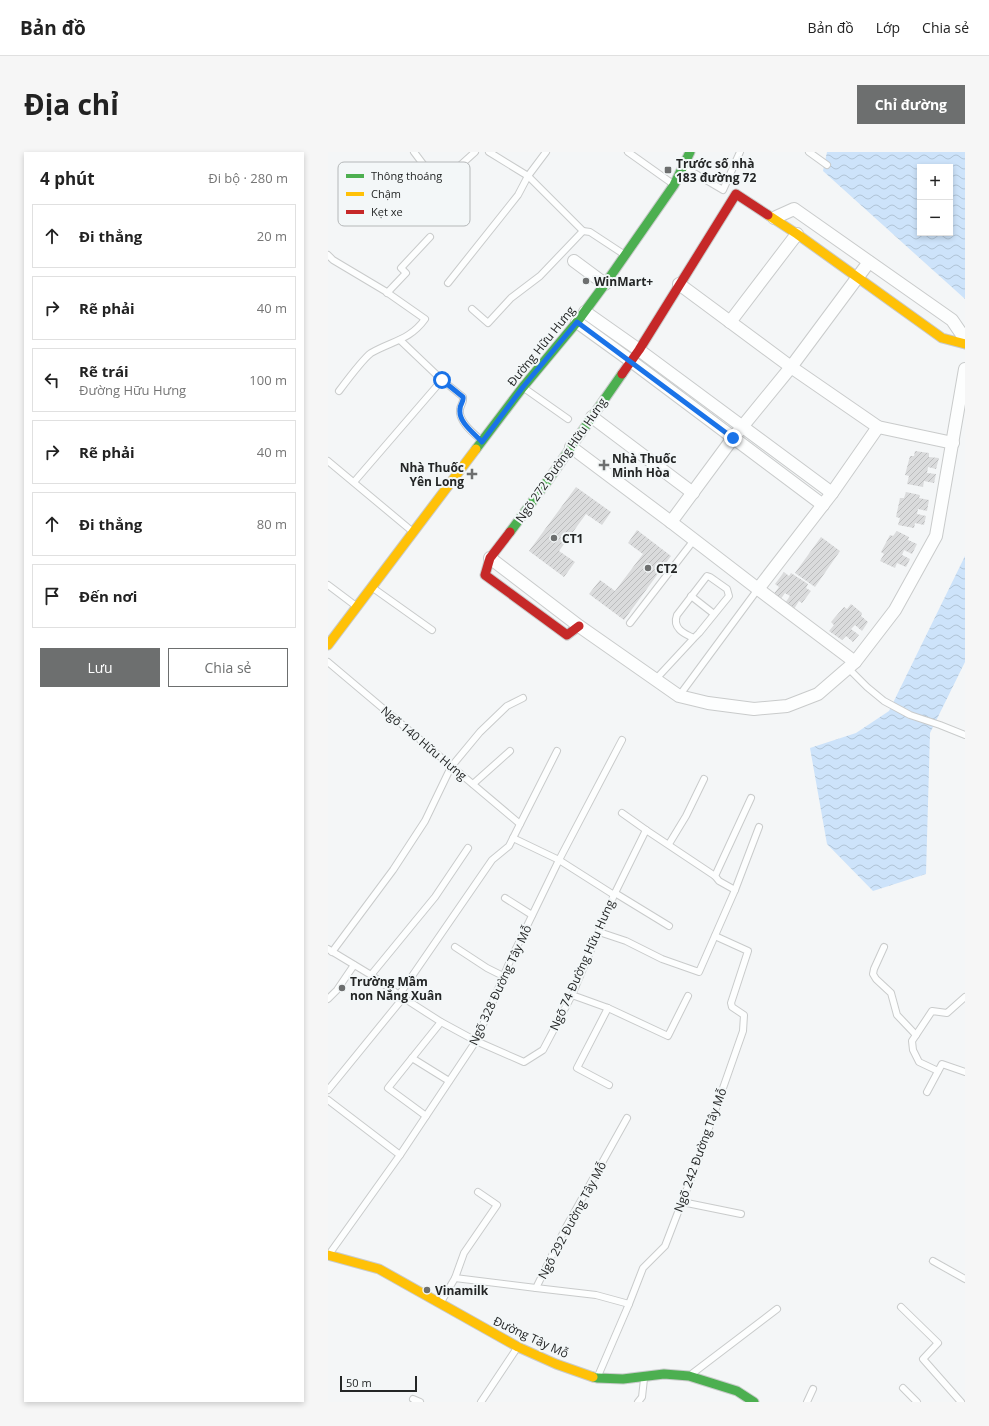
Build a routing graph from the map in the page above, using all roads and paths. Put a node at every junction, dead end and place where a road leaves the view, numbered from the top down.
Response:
1 (414, 152) edge
2 (475, 152) edge
3 (489, 152) edge
4 (546, 152) edge
5 (628, 152) edge
6 (690, 152) edge
7 (740, 152) edge
8 (809, 152) edge
9 (422, 162) edge
10 (464, 162) edge
11 (828, 165) dead end
12 (684, 166) junction
13 (528, 176) junction
14 (674, 185) junction
15 (774, 218) junction
16 (584, 231) junction
17 (797, 234) junction
18 (430, 237) dead end
19 (328, 255) edge
20 (625, 255) junction
21 (574, 261) dead end
22 (869, 262) junction
23 (858, 277) junction
24 (448, 283) dead end
25 (605, 284) junction
26 (679, 284) junction
27 (387, 292) junction
28 (472, 309) dead end
29 (585, 312) junction
30 (577, 322) junction
31 (730, 322) junction
32 (400, 340) junction
33 (965, 340) edge
34 (965, 344) edge
35 (639, 350) junction
36 (631, 361) junction
37 (791, 367) junction
38 (965, 369) edge
39 (442, 380) junction
40 (523, 387) junction
41 (338, 391) dead end
42 (592, 417) junction
43 (568, 419) dead end
44 (742, 427) junction
45 (878, 427) junction
46 (733, 438) junction
47 (482, 442) junction
48 (953, 443) junction
49 (571, 447) junction
50 (328, 461) edge
51 (354, 482) junction
52 (693, 493) junction
53 (832, 493) junction
54 (823, 505) junction
55 (671, 522) junction
56 (413, 532) junction
57 (694, 540) junction
58 (490, 558) joint
59 (328, 585) edge
60 (372, 587) junction
61 (758, 590) junction
62 (692, 596) junction
63 (357, 607) junction
64 (714, 614) junction
65 (630, 623) dead end
66 (432, 630) dead end
67 (694, 638) junction
68 (328, 645) edge
69 (328, 662) edge
70 (851, 665) junction
71 (656, 680) junction
72 (679, 696) junction
73 (523, 698) dead end
74 (965, 735) edge
75 (622, 740) dead end
76 (510, 751) dead end
77 (557, 751) dead end
78 (452, 767) junction
79 (704, 779) dead end
80 (473, 784) junction
81 (751, 798) dead end
82 (622, 813) dead end
83 (520, 824) junction
84 (759, 827) dead end
85 (646, 830) junction
86 (513, 838) junction
87 (669, 844) junction
88 (468, 848) dead end
89 (559, 860) junction
90 (715, 876) junction
91 (735, 890) junction
92 (615, 894) junction
93 (505, 898) dead end
94 (532, 915) junction
95 (669, 926) dead end
96 (599, 932) junction
97 (715, 936) junction
98 (884, 947) dead end
99 (455, 948) dead end
100 (330, 950) edge
101 (354, 965) junction
102 (371, 975) junction
103 (503, 976) junction
104 (572, 995) junction
105 (688, 996) dead end
106 (401, 997) junction
107 (965, 997) edge
108 (328, 999) edge
109 (608, 1008) junction
110 (441, 1022) junction
111 (916, 1035) junction
112 (476, 1041) junction
113 (412, 1058) junction
114 (938, 1071) junction
115 (965, 1072) edge
116 (449, 1081) junction
117 (610, 1085) dead end
118 (328, 1090) edge
119 (927, 1092) dead end
120 (328, 1100) edge
121 (426, 1116) junction
122 (627, 1118) dead end
123 (400, 1156) junction
124 (478, 1192) dead end
125 (682, 1202) junction
126 (741, 1214) dead end
127 (328, 1255) edge
128 (933, 1261) dead end
129 (455, 1278) junction
130 (965, 1279) edge
131 (536, 1288) junction
132 (440, 1303) junction
133 (629, 1304) junction
134 (901, 1307) dead end
135 (776, 1309) dead end
136 (518, 1347) junction
137 (689, 1376) junction
138 (644, 1377) junction
139 (597, 1378) junction
140 (903, 1388) dead end
141 (813, 1389) dead end
142 (413, 1399) dead end
143 (420, 1402) edge
144 (481, 1402) edge
145 (638, 1402) edge
146 (754, 1402) edge
147 (807, 1402) edge
148 (917, 1402) edge
149 (961, 1402) edge

1 - 9 lane
2 - 10 lane
3 - 13 lane
4 - 13 lane
5 - 14 lane
6 - 12 main road, Đường Hữu Hưng
7 - 12 lane
8 - 11 lane
12 - 14 main road, Đường Hữu Hưng
13 - 16 lane
13 - 24 lane
14 - 20 main road, Đường Hữu Hưng
15 - 17 main road
15 - 22 street
15 - 26 main road, Ngõ 272 Đường Hữu Hưng
16 - 20 lane
16 - 28 lane
17 - 23 main road
17 - 31 street
18 - 27 lane
19 - 27 lane
20 - 25 main road, Đường Hữu Hưng
21 - 25 street
22 - 23 street
22 - 33 street
23 - 34 main road
23 - 37 street
25 - 29 main road, Đường Hữu Hưng
26 - 31 street
26 - 35 main road, Ngõ 272 Đường Hữu Hưng
27 - 32 lane
29 - 30 main road, Đường Hữu Hưng
29 - 35 street
30 - 36 street
30 - 40 main road, Đường Hữu Hưng
31 - 37 street
32 - 39 lane
32 - 41 lane
35 - 36 main road, Ngõ 272 Đường Hữu Hưng
35 - 44 street
36 - 42 main road, Ngõ 272 Đường Hữu Hưng
36 - 46 street
37 - 44 street
37 - 45 street
38 - 48 street
39 - 47 lane
39 - 51 lane
40 - 43 lane
40 - 47 main road, Đường Hữu Hưng
42 - 49 main road, Ngõ 272 Đường Hữu Hưng
42 - 52 street
44 - 46 street
44 - 53 street
45 - 48 street
45 - 53 street
46 - 52 street
46 - 54 street
47 - 56 main road, Đường Hữu Hưng
48 - 70 street
49 - 55 street
49 - 58 main road, Ngõ 272 Đường Hữu Hưng
50 - 51 lane
51 - 56 lane
52 - 55 street
53 - 54 street
54 - 61 street
55 - 57 street
56 - 60 main road, Đường Hữu Hưng
57 - 61 street
57 - 65 lane
58 - 71 street
59 - 63 lane
60 - 63 main road, Đường Hữu Hưng
60 - 66 lane
61 - 70 street
61 - 72 lane
62 - 64 lane
62 - 64 lane
62 - 67 lane
63 - 68 main road, Đường Hữu Hưng
64 - 67 lane
67 - 71 lane
69 - 78 lane, Ngõ 140 Hữu Hưng
70 - 72 street
70 - 74 lane
71 - 72 street
73 - 78 lane
75 - 89 lane, Ngõ 328 Đường Tây Mỗ
76 - 80 lane
77 - 83 lane
78 - 80 lane, Ngõ 140 Hữu Hưng
78 - 100 lane
79 - 87 lane
80 - 83 lane, Ngõ 140 Hữu Hưng
81 - 90 lane
82 - 85 lane
83 - 86 lane
84 - 91 lane
85 - 87 lane
85 - 92 lane, Ngõ 74 Đường Hữu Hưng
86 - 89 lane
86 - 106 lane
87 - 90 lane
88 - 102 lane
89 - 92 lane
89 - 94 lane, Ngõ 328 Đường Tây Mỗ
90 - 91 lane
91 - 97 lane
92 - 95 lane
92 - 96 lane, Ngõ 74 Đường Hữu Hưng
93 - 94 lane
94 - 103 lane, Ngõ 328 Đường Tây Mỗ
96 - 97 lane
96 - 104 lane, Ngõ 74 Đường Hữu Hưng
97 - 125 lane, Ngõ 242 Đường Tây Mỗ
98 - 111 lane
99 - 103 lane
100 - 101 lane, Ngõ 74 Đường Hữu Hưng
101 - 102 lane, Ngõ 74 Đường Hữu Hưng
101 - 108 lane
102 - 106 lane, Ngõ 74 Đường Hữu Hưng
103 - 112 lane, Ngõ 328 Đường Tây Mỗ
104 - 109 lane
104 - 112 lane, Ngõ 74 Đường Hữu Hưng
105 - 109 lane
106 - 110 lane, Ngõ 74 Đường Hữu Hưng
106 - 118 lane
107 - 111 lane
109 - 117 lane
110 - 112 lane, Ngõ 74 Đường Hữu Hưng
110 - 113 lane
111 - 114 lane
112 - 116 lane, Ngõ 328 Đường Tây Mỗ
113 - 116 lane
113 - 121 lane
114 - 115 lane
114 - 119 lane
116 - 121 lane, Ngõ 328 Đường Tây Mỗ
120 - 123 lane
121 - 123 lane, Ngõ 328 Đường Tây Mỗ
122 - 131 lane, Ngõ 292 Đường Tây Mỗ
123 - 127 lane, Ngõ 328 Đường Tây Mỗ
124 - 129 lane
125 - 126 lane
125 - 133 lane, Ngõ 242 Đường Tây Mỗ
127 - 132 main road, Đường Tây Mỗ
128 - 130 lane
129 - 131 lane, Ngõ 292 Đường Tây Mỗ
129 - 132 lane
131 - 133 lane
132 - 136 main road, Đường Tây Mỗ
133 - 139 lane, Ngõ 242 Đường Tây Mỗ
134 - 149 lane
135 - 137 lane
136 - 139 main road, Đường Tây Mỗ
136 - 144 lane
137 - 138 main road, Đường Tây Mỗ
137 - 146 main road, Đường Tây Mỗ
138 - 139 main road, Đường Tây Mỗ
138 - 145 lane
140 - 148 lane
141 - 147 lane
142 - 143 lane

